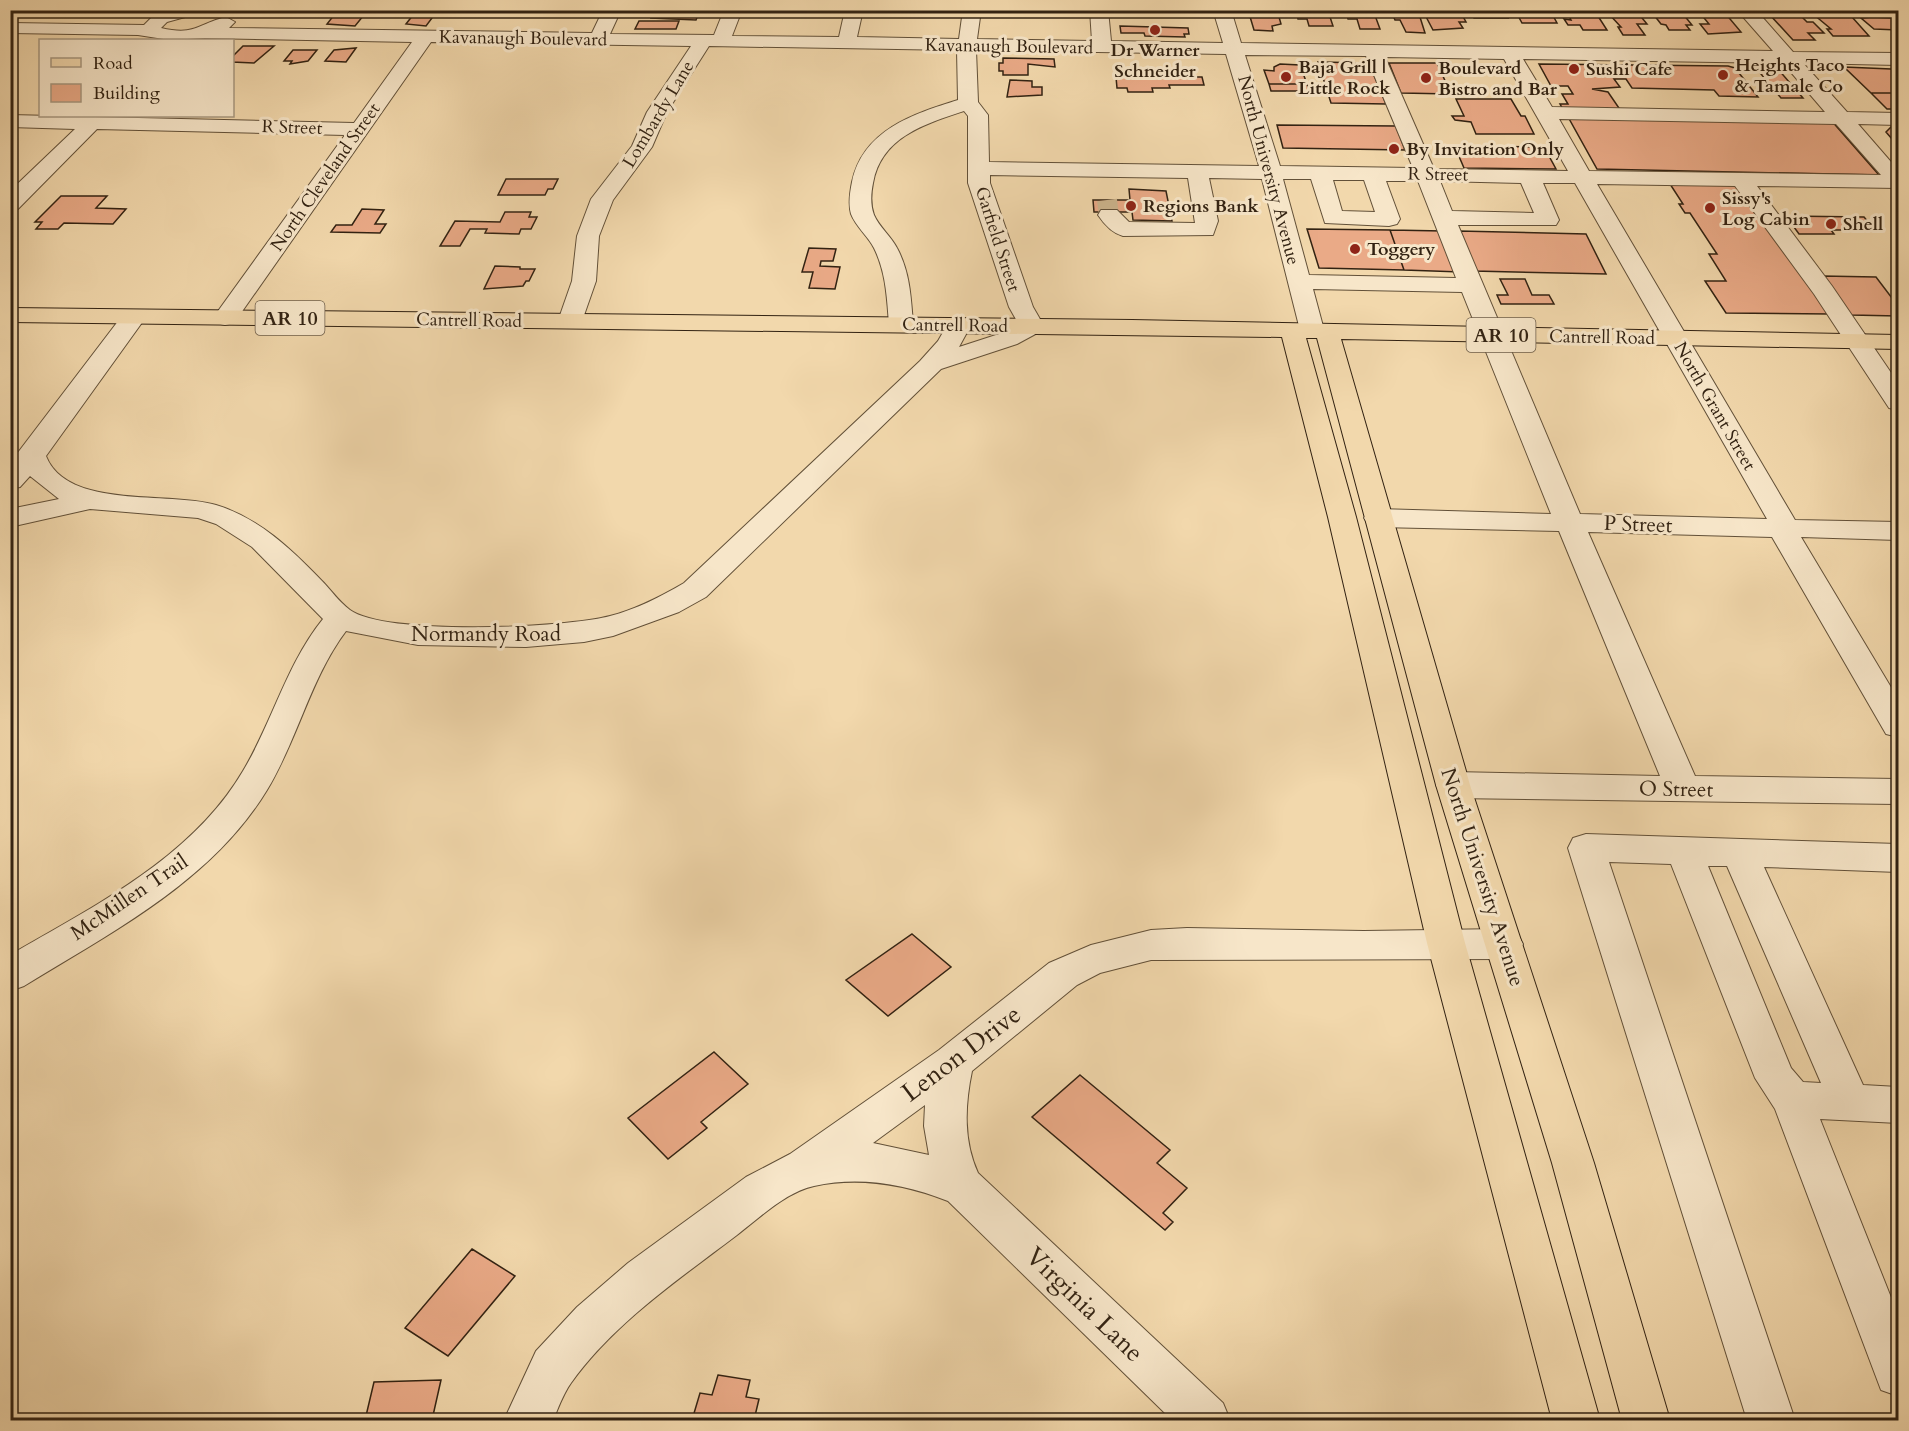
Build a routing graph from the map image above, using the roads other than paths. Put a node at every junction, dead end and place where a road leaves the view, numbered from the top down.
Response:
1 (612, 10) edge
2 (733, 10) edge
3 (854, 10) edge
4 (972, 10) edge
5 (1099, 10) edge
6 (1222, 10) edge
7 (1746, 10) edge
8 (183, 11) edge
9 (227, 16) edge
10 (367, 17) dead end
11 (486, 18) dead end
12 (10, 28) edge
13 (159, 31) edge
14 (69, 33) edge
15 (264, 34) junction
16 (196, 36) edge
17 (353, 36) junction
18 (424, 37) junction
19 (473, 38) junction
20 (598, 40) junction
21 (712, 41) junction
22 (847, 44) junction
23 (968, 45) junction
24 (1102, 47) junction
25 (1234, 49) junction
26 (1373, 51) junction
27 (1511, 54) junction
28 (1789, 58) junction
29 (1899, 59) edge
30 (968, 103) junction
31 (1547, 113) junction
32 (1839, 116) junction
33 (1899, 118) edge
34 (96, 119) edge
35 (10, 121) edge
36 (358, 129) junction
37 (977, 168) junction
38 (1105, 169) junction
39 (1197, 170) junction
40 (1270, 171) junction
41 (1320, 172) junction
42 (1372, 173) junction
43 (1425, 174) junction
44 (1530, 176) junction
45 (1583, 177) junction
46 (1741, 179) junction
47 (1899, 182) edge
48 (1482, 197) junction
49 (10, 204) edge
50 (1444, 218) junction
51 (1300, 282) junction
52 (1471, 285) junction
53 (10, 315) edge
54 (134, 316) junction
55 (225, 318) junction
56 (570, 321) junction
57 (901, 324) junction
58 (959, 325) junction
59 (1032, 326) junction
60 (1310, 330) junction
61 (1492, 335) junction
62 (1676, 338) junction
63 (1860, 342) junction
64 (1899, 342) edge
65 (934, 363) junction
66 (1899, 402) edge
67 (32, 456) junction
68 (10, 481) edge
69 (90, 501) junction
70 (10, 518) edge
71 (1378, 518) junction
72 (1570, 523) junction
73 (1780, 528) junction
74 (1899, 531) edge
75 (340, 618) junction
76 (1899, 726) edge
77 (1453, 785) junction
78 (1683, 789) junction
79 (1899, 792) edge
80 (1684, 851) junction
81 (1739, 853) junction
82 (1899, 858) edge
83 (1446, 943) junction
84 (1504, 944) junction
85 (10, 975) edge
86 (953, 1062) junction
87 (1792, 1099) junction
88 (1850, 1102) junction
89 (1898, 1106) edge
90 (805, 1168) junction
91 (963, 1187) junction
92 (1899, 1373) edge
93 (528, 1420) edge
94 (1206, 1420) edge
95 (1576, 1420) edge
96 (1646, 1420) edge
97 (1771, 1420) edge

1 - 20 street
2 - 21 street, Lombardy Lane
3 - 22 street
4 - 23 street, Garfield Street
5 - 24 street
6 - 25 street, North University Avenue
7 - 28 street
8 - 13 street
9 - 15 street
9 - 16 street
10 - 17 street
11 - 19 street
12 - 14 street
13 - 14 street, Kavanaugh Boulevard
13 - 16 street, Kavanaugh Boulevard
15 - 16 street, Kavanaugh Boulevard
15 - 17 street, Kavanaugh Boulevard
17 - 18 street, Kavanaugh Boulevard
18 - 19 street, Kavanaugh Boulevard
18 - 36 street, North Cleveland Street
19 - 20 street, Kavanaugh Boulevard
20 - 21 street, Kavanaugh Boulevard
21 - 22 street, Kavanaugh Boulevard
21 - 56 street, Lombardy Lane
22 - 23 street, Kavanaugh Boulevard
23 - 24 street, Kavanaugh Boulevard
23 - 30 street, Garfield Street
24 - 25 street, Kavanaugh Boulevard
25 - 26 street, Kavanaugh Boulevard
25 - 40 street, North University Avenue
26 - 27 street, Kavanaugh Boulevard
26 - 43 street
27 - 28 street, Kavanaugh Boulevard
27 - 31 street, North Grant Street
28 - 29 street, Kavanaugh Boulevard
28 - 32 street
30 - 37 street, Garfield Street
30 - 57 street
31 - 32 street
31 - 45 street, North Grant Street
32 - 33 street
32 - 47 street
34 - 35 street, R Street
34 - 36 street, R Street
34 - 49 street
36 - 55 street, North Cleveland Street
37 - 38 street, R Street
37 - 59 street, Garfield Street
38 - 39 street, R Street
38 - 39 street
39 - 40 street, R Street
40 - 41 street, R Street
40 - 51 street, North University Avenue
41 - 42 street, R Street
41 - 42 street
42 - 43 street, R Street
43 - 48 street, R Street
43 - 50 street
44 - 45 street, R Street
44 - 48 street, R Street
44 - 48 street
45 - 46 street, R Street
45 - 62 street, North Grant Street
46 - 47 street, R Street
46 - 63 street
48 - 50 street
50 - 52 street
51 - 52 street
51 - 60 street, North University Avenue
52 - 61 street
53 - 54 main road, Cantrell Road / AR 10
54 - 55 main road, Cantrell Road / AR 10
54 - 67 street
55 - 56 main road, Cantrell Road / AR 10
56 - 57 main road, Cantrell Road / AR 10
57 - 58 main road, Cantrell Road / AR 10
58 - 59 main road, Cantrell Road / AR 10
58 - 65 street, Normandy Road
59 - 60 main road, Cantrell Road / AR 10
59 - 65 street, Normandy Road
60 - 61 main road, Cantrell Road / AR 10
60 - 71 main road, North University Avenue
60 - 83 main road, North University Avenue
61 - 62 main road, Cantrell Road / AR 10
61 - 72 street
62 - 63 main road, Cantrell Road / AR 10
62 - 73 street, North Grant Street
63 - 64 main road, Cantrell Road / AR 10
63 - 66 street
65 - 75 street, Normandy Road
67 - 68 street
67 - 69 street, Normandy Road
69 - 70 street, Normandy Road
69 - 75 street, Normandy Road
71 - 72 street, P Street
71 - 77 main road, North University Avenue
72 - 73 street, P Street
72 - 78 street
73 - 74 street, P Street
73 - 76 street, North Grant Street
75 - 85 street, McMillen Trail
77 - 78 street, O Street
77 - 84 main road, North University Avenue
78 - 79 street, O Street
80 - 81 street
80 - 87 street
80 - 97 street
81 - 82 street
81 - 88 street
83 - 84 street, Lenon Drive
83 - 86 street, Lenon Drive
83 - 95 main road, North University Avenue
84 - 96 main road, North University Avenue
86 - 90 street, Lenon Drive
86 - 91 street, Virginia Lane
87 - 88 street
87 - 92 street
88 - 89 street
90 - 91 street, Virginia Lane
90 - 93 street, Lenon Drive
91 - 94 street, Virginia Lane

